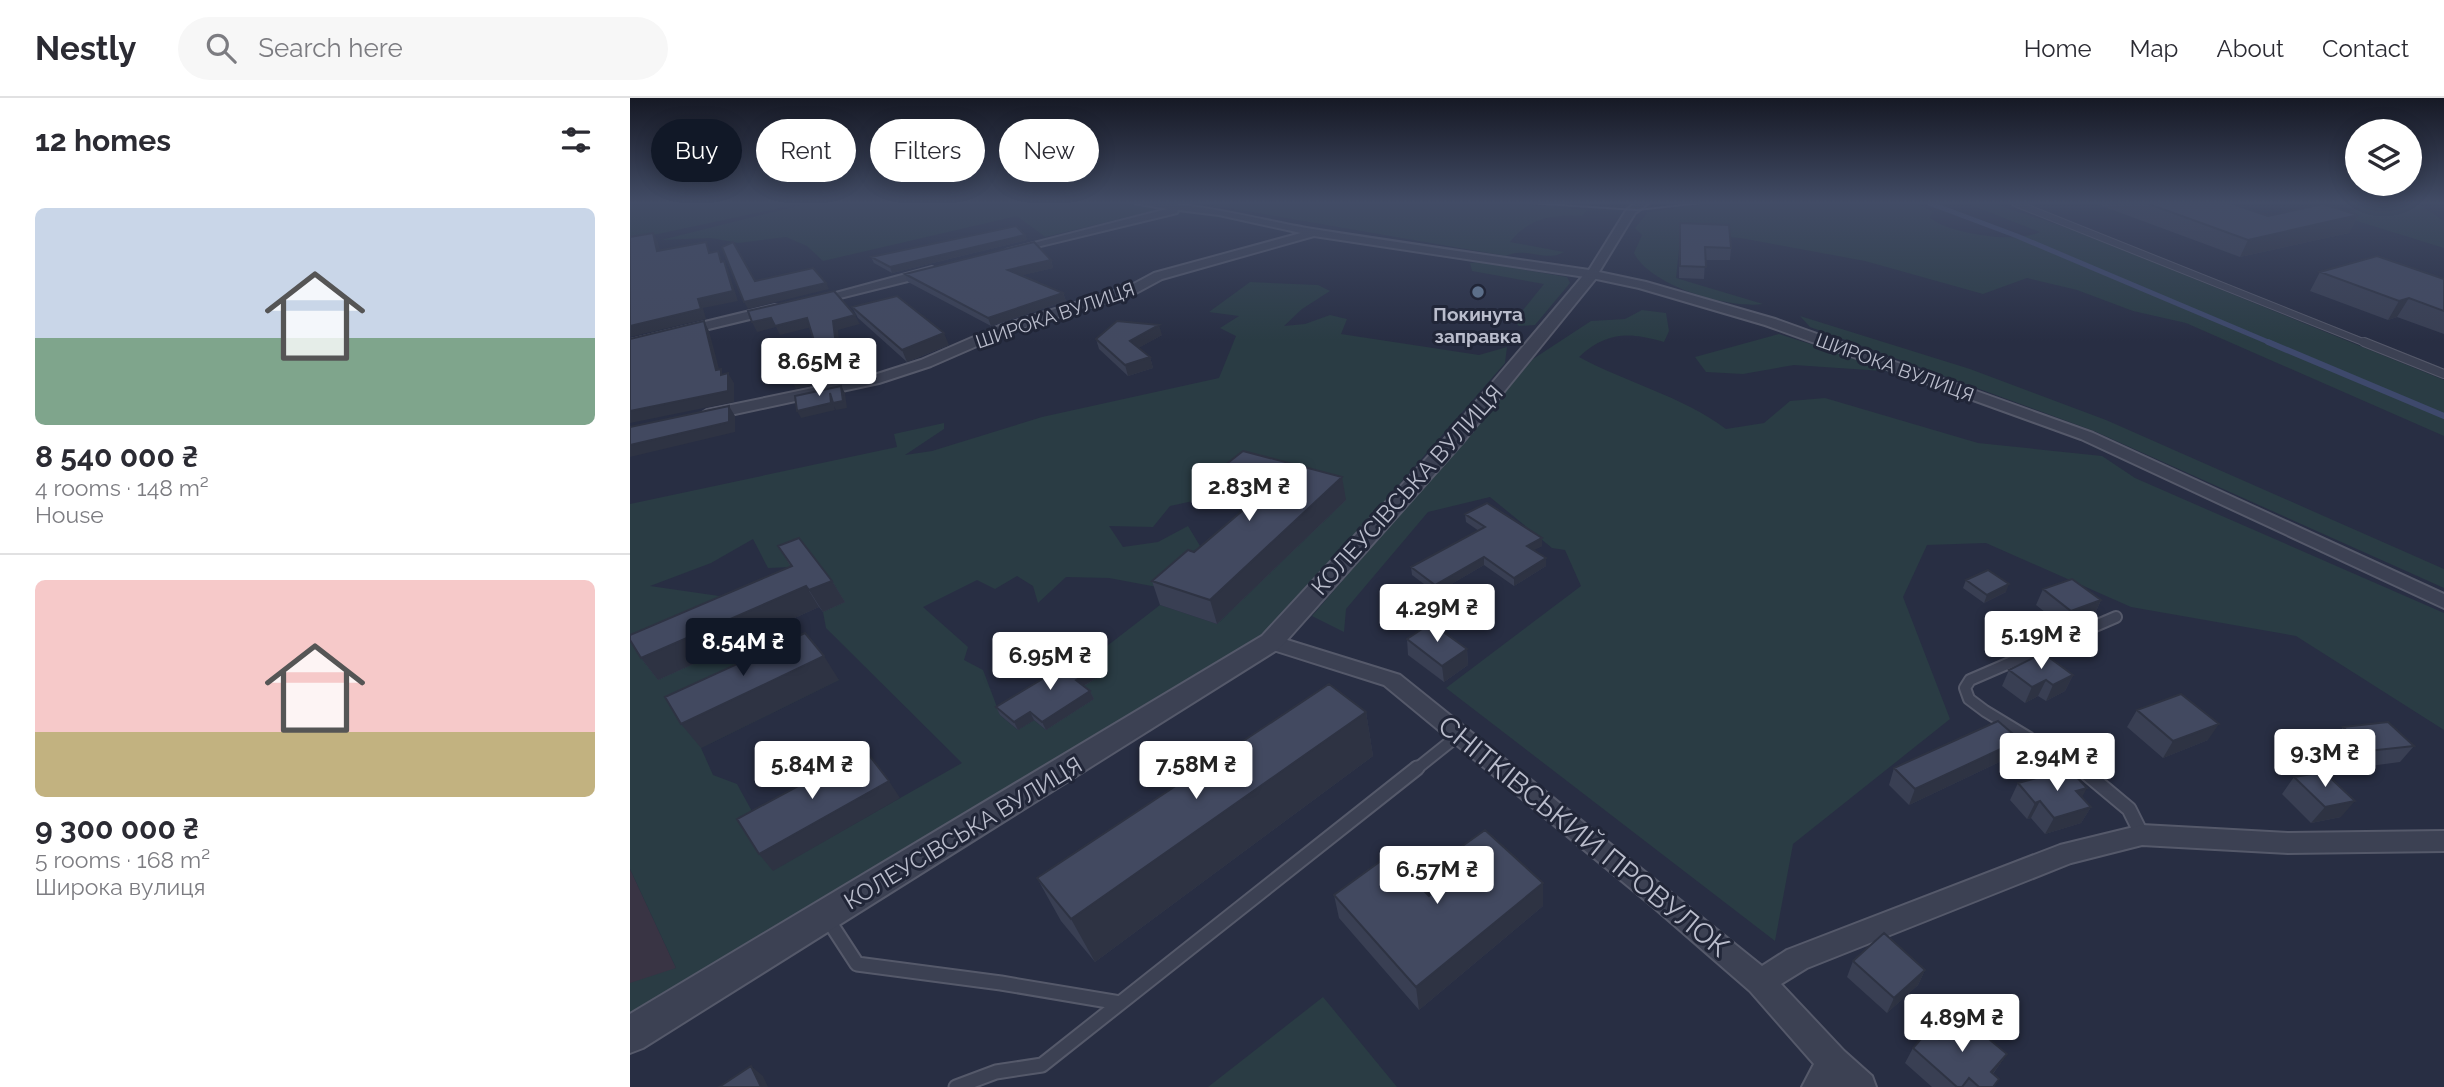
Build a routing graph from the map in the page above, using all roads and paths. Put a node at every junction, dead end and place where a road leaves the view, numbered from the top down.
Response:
1 (1017, 249) edge
2 (1256, 249) edge
3 (1424, 249) edge
4 (1607, 249) edge
5 (2131, 249) edge
6 (993, 255) edge
7 (942, 268) edge
8 (1592, 274) junction
9 (801, 303) edge
10 (788, 306) edge
11 (630, 344) edge
12 (2444, 374) edge
13 (698, 417) edge
14 (2444, 602) edge
15 (2116, 617) dead end
16 (1271, 642) junction
17 (1460, 733) junction
18 (2142, 835) junction
19 (2444, 841) edge
20 (826, 916) junction
21 (1760, 982) junction
22 (1120, 1003) junction
23 (630, 1035) edge
24 (1833, 1062) junction
25 (956, 1087) edge
26 (1817, 1087) edge
27 (1861, 1087) edge

1 - 6 street
2 - 13 street, ШИРОКА ВУЛИЦЯ
3 - 8 street, ШИРОКА ВУЛИЦЯ
4 - 8 street
5 - 12 lane
7 - 9 street
8 - 14 street, ШИРОКА ВУЛИЦЯ
8 - 16 street, КОЛЕУСІВСЬКА ВУЛИЦЯ
10 - 11 street
15 - 18 lane
16 - 17 street, СНІТКІВСЬКИЙ ПРОВУЛОК
16 - 20 street, КОЛЕУСІВСЬКА ВУЛИЦЯ
17 - 21 street, СНІТКІВСЬКИЙ ПРОВУЛОК
17 - 22 lane
18 - 19 street
18 - 21 street
20 - 22 lane
20 - 23 street, КОЛЕУСІВСЬКА ВУЛИЦЯ
21 - 24 street, СНІТКІВСЬКИЙ ПРОВУЛОК
22 - 25 lane
24 - 26 street
24 - 27 street, СНІТКІВСЬКИЙ ПРОВУЛОК

